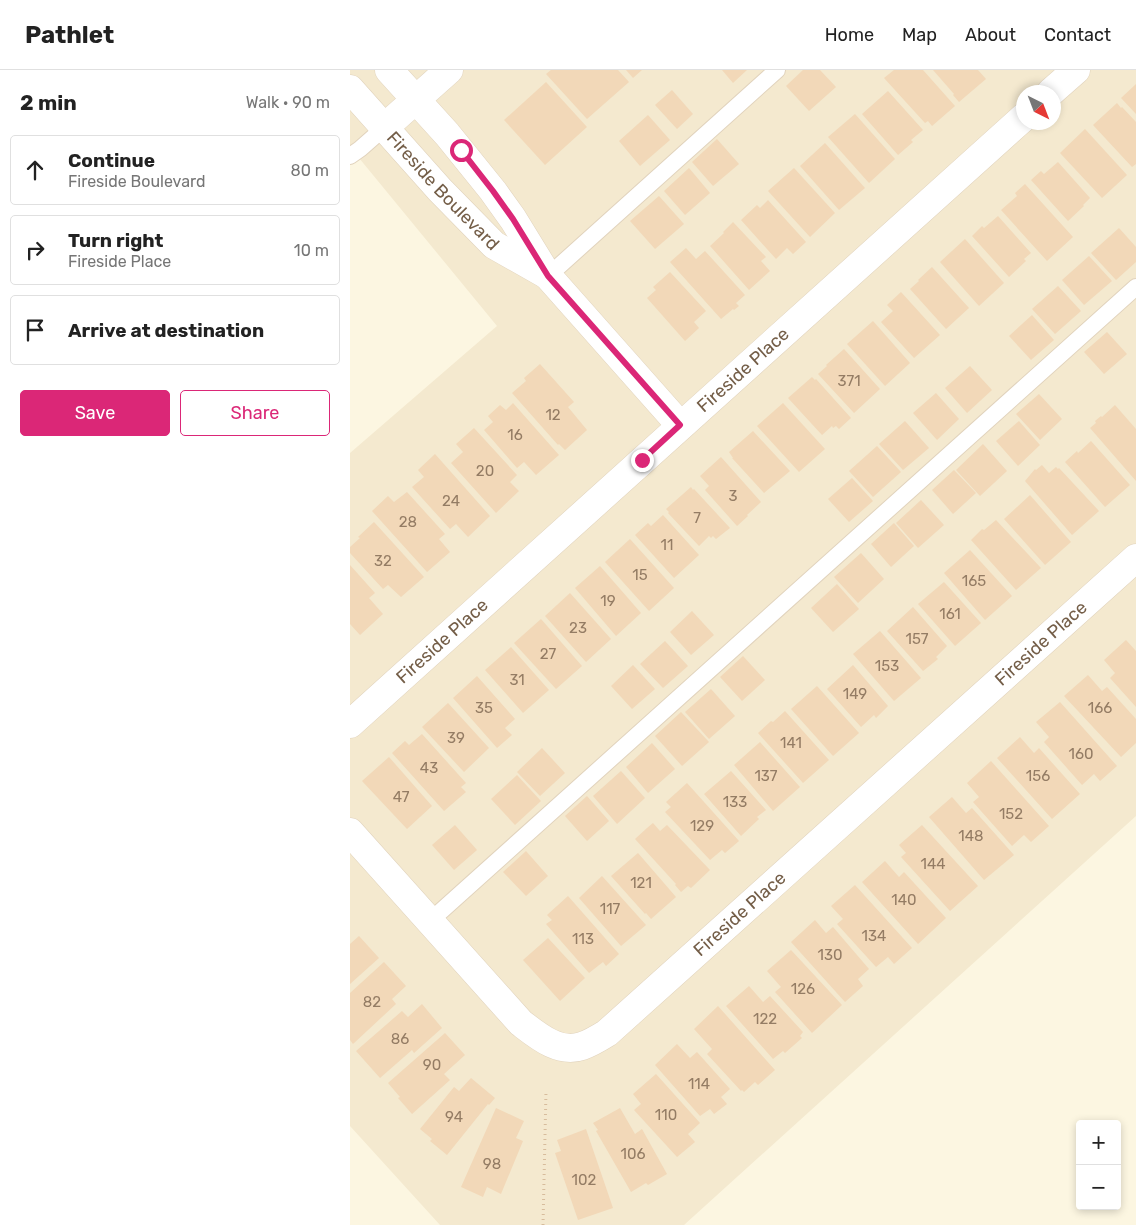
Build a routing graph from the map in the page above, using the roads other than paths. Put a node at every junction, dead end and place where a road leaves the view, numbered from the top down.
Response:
1 (389, 70) edge
2 (449, 70) edge
3 (776, 70) edge
4 (1076, 70) edge
5 (1059, 85) edge
6 (350, 89) edge
7 (417, 99) junction
8 (1016, 124) edge
9 (385, 127) junction
10 (350, 156) edge
11 (548, 276) junction
12 (1136, 287) edge
13 (680, 425) junction
14 (1136, 558) edge
15 (350, 724) edge
16 (350, 832) edge
17 (430, 921) junction

1 - 7 street, Fireside Boulevard
2 - 7 street
3 - 11 lane
4 - 5 street
6 - 9 street, Fireside Boulevard
7 - 9 street
7 - 11 street, Fireside Boulevard
8 - 13 street, Fireside Place
9 - 10 lane
9 - 11 street, Fireside Boulevard
11 - 13 street, Fireside Boulevard
12 - 17 lane
13 - 15 street, Fireside Place
14 - 17 street, Fireside Place
16 - 17 street, Fireside Place

